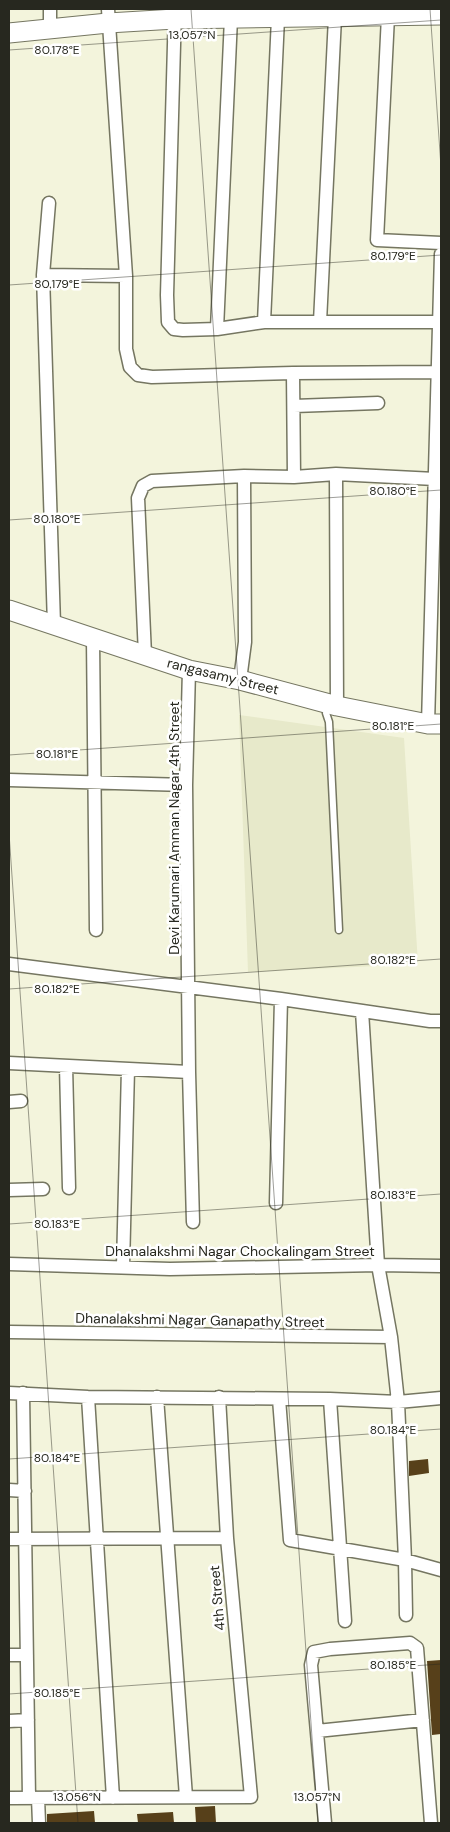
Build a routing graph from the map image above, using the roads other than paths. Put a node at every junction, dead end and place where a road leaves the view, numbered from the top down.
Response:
1 (50, 9) edge
2 (307, 13) edge
3 (175, 14) edge
4 (239, 15) edge
5 (441, 15) edge
6 (108, 16) edge
7 (388, 16) junction
8 (335, 17) junction
9 (278, 18) junction
10 (50, 29) junction
11 (9, 33) edge
12 (49, 203) dead end
13 (441, 243) edge
14 (441, 254) edge
15 (43, 276) junction
16 (126, 276) junction
17 (441, 280) edge
18 (264, 322) junction
19 (320, 322) junction
20 (439, 322) junction
21 (217, 329) junction
22 (440, 350) edge
23 (294, 372) junction
24 (438, 372) junction
25 (378, 403) dead end
26 (294, 406) junction
27 (336, 474) junction
28 (244, 476) junction
29 (294, 477) junction
30 (435, 479) junction
31 (9, 610) edge
32 (54, 625) junction
33 (93, 639) junction
34 (145, 655) junction
35 (189, 670) junction
36 (240, 680) junction
37 (333, 704) junction
38 (435, 724) edge
39 (9, 780) edge
40 (96, 784) junction
41 (186, 785) junction
42 (96, 930) dead end
43 (339, 930) dead end
44 (9, 964) edge
45 (189, 987) junction
46 (281, 998) junction
47 (362, 1010) junction
48 (441, 1021) edge
49 (9, 1063) edge
50 (66, 1066) junction
51 (128, 1069) junction
52 (189, 1072) junction
53 (69, 1188) dead end
54 (43, 1189) dead end
55 (9, 1190) edge
56 (276, 1203) dead end
57 (193, 1222) dead end
58 (9, 1264) edge
59 (378, 1265) junction
60 (123, 1266) junction
61 (441, 1266) edge
62 (9, 1332) edge
63 (391, 1337) junction
64 (9, 1394) edge
65 (23, 1394) junction
66 (88, 1397) junction
67 (157, 1397) junction
68 (219, 1397) junction
69 (441, 1398) edge
70 (279, 1399) junction
71 (330, 1399) junction
72 (398, 1402) junction
73 (9, 1490) edge
74 (25, 1491) junction
75 (167, 1538) junction
76 (227, 1538) junction
77 (26, 1539) junction
78 (96, 1539) junction
79 (9, 1540) edge
80 (340, 1549) junction
81 (405, 1560) junction
82 (441, 1570) edge
83 (406, 1615) dead end
84 (345, 1621) dead end
85 (9, 1655) edge
86 (27, 1655) junction
87 (28, 1720) junction
88 (423, 1720) junction
89 (9, 1721) edge
90 (317, 1731) junction
91 (186, 1797) junction
92 (9, 1798) edge
93 (34, 1798) junction
94 (113, 1798) junction
95 (39, 1823) edge
96 (325, 1823) edge
97 (431, 1823) edge

1 - 10 street
2 - 8 street
2 - 9 street
3 - 4 street
3 - 6 street
3 - 21 street
4 - 9 street
4 - 21 street
5 - 7 street
6 - 10 street
6 - 16 street
7 - 8 street
7 - 13 street
8 - 19 street
9 - 18 street
10 - 11 street
12 - 15 street
14 - 17 street
15 - 16 street
15 - 32 street
16 - 23 street
17 - 20 street
18 - 19 street
18 - 21 street
19 - 20 street
20 - 22 street
22 - 24 street
23 - 24 street
23 - 26 street
24 - 30 street
25 - 26 street
26 - 29 street
27 - 29 street
27 - 30 street
27 - 37 street
28 - 29 street
28 - 34 street
28 - 36 street
30 - 38 street
31 - 32 street, rangasamy Street
32 - 33 street, rangasamy Street
33 - 34 street, rangasamy Street
33 - 40 street
34 - 35 street, rangasamy Street
35 - 36 street, rangasamy Street
35 - 41 street, Devi Karumari Amman Nagar 4th Street
36 - 37 street, rangasamy Street
37 - 38 street, rangasamy Street
37 - 43 lane
39 - 40 street
40 - 41 street
40 - 42 street
41 - 45 street, Devi Karumari Amman Nagar 4th Street
44 - 45 street
45 - 46 street
45 - 52 street, Devi Karumari Amman Nagar 4th Street
46 - 47 street
46 - 56 street
47 - 48 street
47 - 59 street
49 - 50 street
50 - 51 street
50 - 53 street
51 - 52 street
51 - 60 street
52 - 57 street, Devi Karumari Amman Nagar 4th Street
54 - 55 street
58 - 60 street, Dhanalakshmi Nagar Chockalingam Street
59 - 60 street, Dhanalakshmi Nagar Chockalingam Street
59 - 61 street, Dhanalakshmi Nagar Chockalingam Street
59 - 63 street
62 - 63 street, Dhanalakshmi Nagar Ganapathy Street
63 - 72 street
64 - 65 street
65 - 66 street
65 - 74 street
66 - 67 street
66 - 78 street
67 - 68 street
67 - 75 street
68 - 70 street
68 - 76 street, 4th Street
69 - 72 street
70 - 71 street
70 - 80 street
71 - 72 street
71 - 80 street
72 - 81 street
73 - 74 street
74 - 77 street
75 - 76 street
75 - 78 street
75 - 91 street
76 - 91 street, 4th Street
77 - 78 street
77 - 79 street
77 - 86 street
78 - 94 street
80 - 81 street
80 - 84 street
81 - 82 street
81 - 83 street
85 - 86 street
86 - 87 street
87 - 89 street
87 - 93 street
88 - 90 street
88 - 90 street
88 - 97 street
90 - 96 street
91 - 94 street
92 - 93 street
93 - 94 street
93 - 95 street

